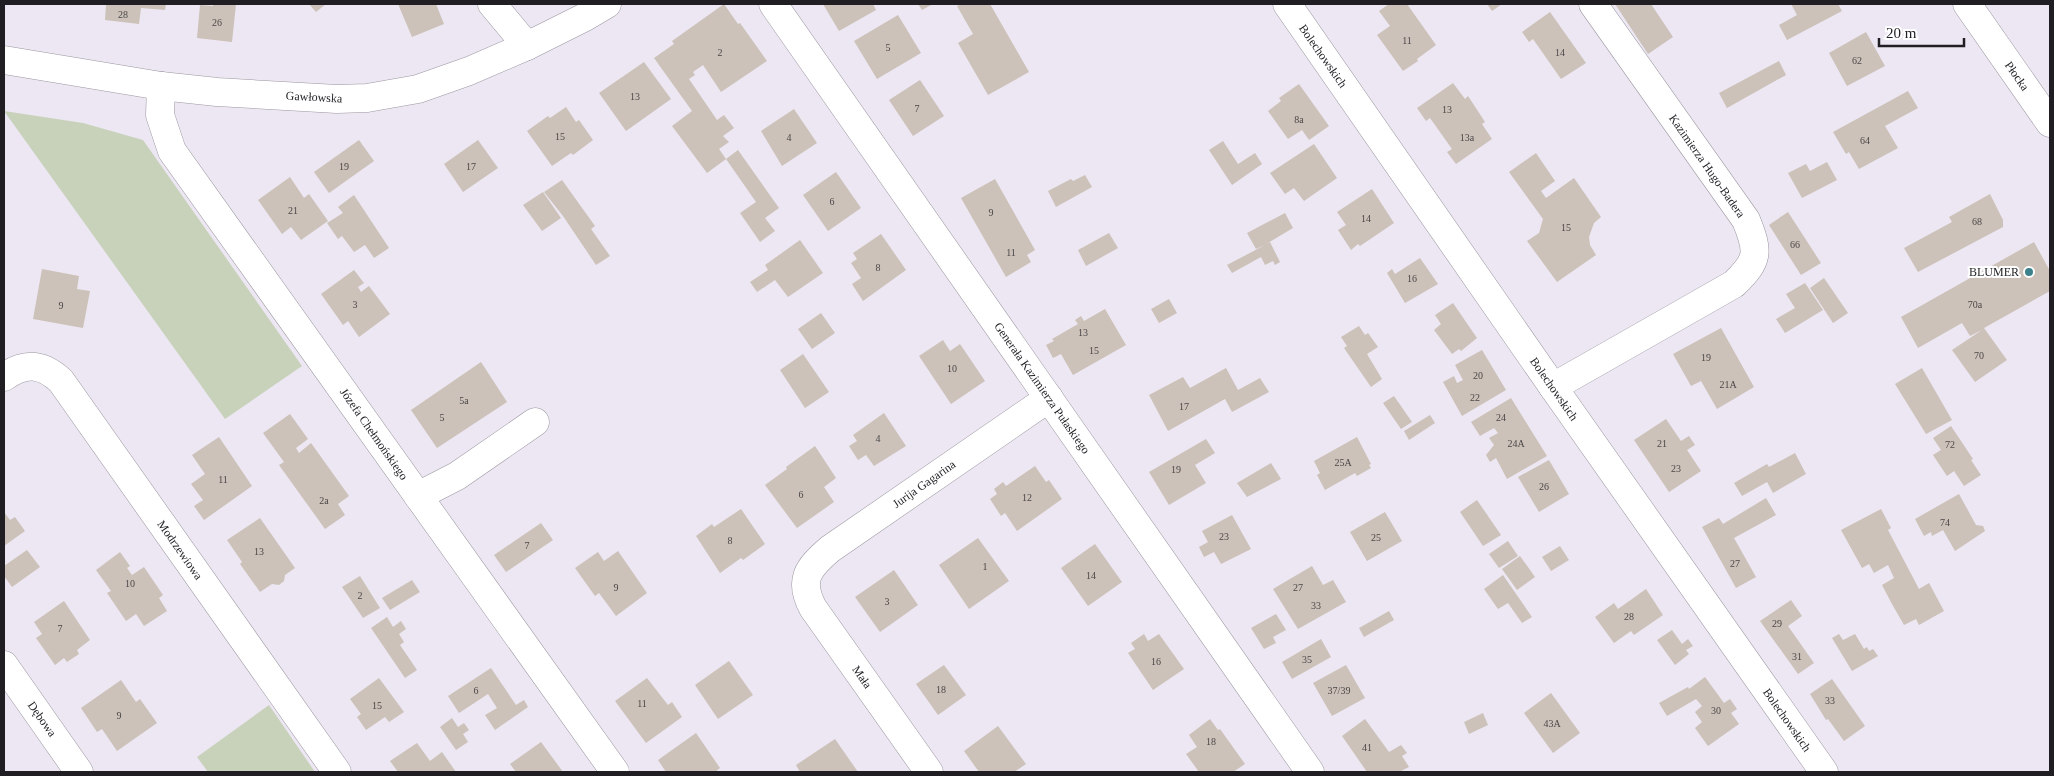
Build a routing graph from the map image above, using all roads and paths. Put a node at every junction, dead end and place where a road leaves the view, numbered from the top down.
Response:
1 (492, 4) edge
2 (607, 4) edge
3 (772, 4) edge
4 (1287, 4) edge
5 (1592, 4) edge
6 (1967, 4) edge
7 (527, 46) junction
8 (4, 60) edge
9 (161, 86) junction
10 (2050, 123) edge
11 (4, 377) edge
12 (1553, 387) junction
13 (1049, 398) junction
14 (535, 422) dead end
15 (418, 496) junction
16 (806, 578) joint
17 (4, 665) edge
18 (79, 772) edge
19 (336, 772) edge
20 (614, 772) edge
21 (929, 772) edge
22 (1310, 772) edge
23 (1824, 772) edge

1 - 7 street
2 - 7 street, Gawłowska
3 - 13 street, Generała Kazimierza Pułaskiego
4 - 12 street, Bolechowskich
5 - 12 street, Kazimierza Hugo-Badera
6 - 10 street, Płocka
7 - 9 street, Gawłowska
8 - 9 street, Gawłowska
9 - 15 street, Józefa Chełmońskiego
11 - 19 street, Modrzewiowa
12 - 23 street, Bolechowskich
13 - 16 street, Jurija Gagarina
13 - 22 street, Generała Kazimierza Pułaskiego
14 - 15 street
15 - 20 street, Józefa Chełmońskiego
16 - 21 street, Mała
17 - 18 street, Dębowa

